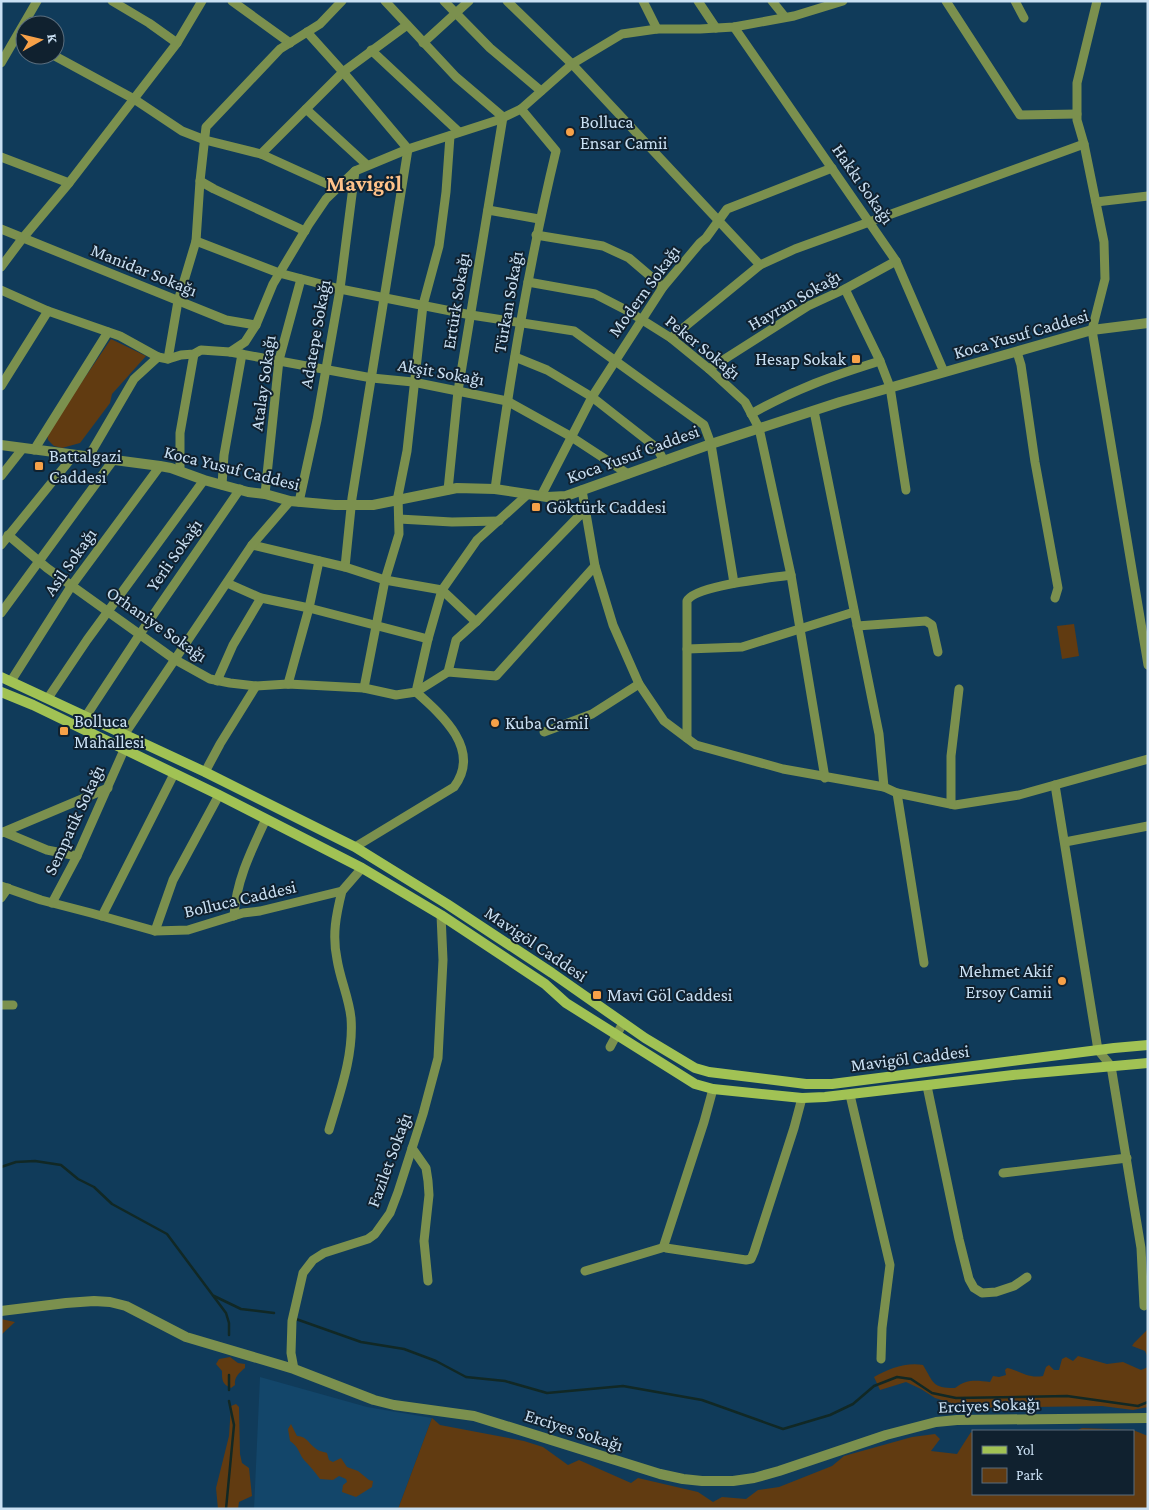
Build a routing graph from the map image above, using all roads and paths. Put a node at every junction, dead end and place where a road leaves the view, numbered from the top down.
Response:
1 (37, 1) edge
2 (112, 1) edge
3 (202, 1) edge
4 (232, 1) edge
5 (385, 1) edge
6 (444, 1) edge
7 (469, 1) edge
8 (508, 1) edge
9 (643, 1) edge
10 (698, 1) edge
11 (772, 1) edge
12 (843, 1) edge
13 (946, 1) edge
14 (1015, 1) edge
15 (1097, 1) edge
16 (341, 2) edge
17 (456, 14) junction
18 (31, 15) edge
19 (785, 17) junction
20 (1024, 18) dead end
21 (407, 25) junction
22 (734, 26) junction
23 (716, 28) junction
24 (657, 29) junction
25 (307, 32) junction
26 (177, 43) junction
27 (290, 43) junction
28 (423, 43) junction
29 (15, 45) edge
30 (371, 50) junction
31 (65, 62) edge
32 (1, 63) edge
33 (572, 64) junction
34 (343, 72) junction
35 (541, 91) junction
36 (134, 99) junction
37 (306, 108) junction
38 (521, 109) junction
39 (1077, 114) junction
40 (503, 117) junction
41 (459, 132) junction
42 (450, 136) junction
43 (205, 140) junction
44 (1084, 144) junction
45 (408, 149) junction
46 (261, 154) junction
47 (1, 157) edge
48 (367, 166) junction
49 (832, 168) junction
50 (355, 171) junction
51 (200, 181) junction
52 (69, 182) junction
53 (336, 188) junction
54 (1148, 196) edge
55 (1096, 202) junction
56 (488, 210) junction
57 (539, 219) junction
58 (719, 222) junction
59 (871, 222) junction
60 (1, 229) edge
61 (305, 231) junction
62 (536, 235) junction
63 (22, 239) junction
64 (196, 241) junction
65 (896, 261) junction
66 (760, 265) junction
67 (1, 267) edge
68 (279, 273) junction
69 (301, 279) junction
70 (528, 282) junction
71 (663, 287) junction
72 (340, 289) junction
73 (845, 289) junction
74 (1, 290) edge
75 (384, 298) junction
76 (178, 301) junction
77 (423, 305) junction
78 (48, 311) junction
79 (471, 314) junction
80 (641, 319) junction
81 (521, 323) junction
82 (1148, 323) edge
83 (256, 325) junction
84 (1092, 330) junction
85 (108, 332) junction
86 (671, 338) junction
87 (230, 352) junction
88 (1017, 352) junction
89 (194, 354) junction
90 (242, 354) junction
91 (158, 357) junction
92 (515, 357) junction
93 (168, 359) junction
94 (279, 360) junction
95 (616, 360) junction
96 (880, 361) junction
97 (325, 368) junction
98 (709, 369) junction
99 (944, 372) junction
100 (372, 378) junction
101 (413, 382) junction
102 (1, 386) edge
103 (890, 387) junction
104 (458, 391) junction
105 (592, 398) junction
106 (507, 401) junction
107 (814, 411) junction
108 (751, 414) junction
109 (759, 428) junction
110 (570, 436) junction
111 (711, 444) junction
112 (1, 445) edge
113 (22, 448) junction
114 (34, 450) junction
115 (74, 455) junction
116 (89, 456) junction
117 (114, 459) junction
118 (664, 461) junction
119 (160, 466) junction
120 (180, 471) junction
121 (628, 474) junction
122 (1, 476) edge
123 (204, 480) junction
124 (222, 485) junction
125 (240, 489) junction
126 (495, 489) junction
127 (448, 490) junction
128 (582, 490) junction
129 (906, 490) dead end
130 (265, 494) junction
131 (527, 495) junction
132 (541, 496) junction
133 (398, 499) junction
134 (295, 501) junction
135 (352, 505) junction
136 (586, 512) junction
137 (398, 519) junction
138 (498, 521) junction
139 (8, 536) junction
140 (1, 545) edge
141 (252, 545) junction
142 (319, 561) junction
143 (40, 562) junction
144 (595, 566) junction
145 (345, 567) junction
146 (791, 575) junction
147 (385, 580) junction
148 (227, 583) junction
149 (734, 583) junction
150 (72, 585) junction
151 (442, 590) junction
152 (261, 598) junction
153 (1054, 598) dead end
154 (309, 608) junction
155 (109, 611) junction
156 (854, 612) junction
157 (1, 613) edge
158 (476, 622) junction
159 (375, 625) junction
160 (857, 626) junction
161 (800, 630) junction
162 (140, 634) junction
163 (428, 639) junction
164 (687, 649) junction
165 (938, 652) dead end
166 (174, 659) junction
167 (1148, 665) edge
168 (448, 672) junction
169 (6, 679) edge
170 (217, 681) junction
171 (288, 684) junction
172 (639, 684) junction
173 (256, 686) junction
174 (364, 688) junction
175 (959, 689) dead end
176 (1, 692) edge
177 (416, 692) junction
178 (48, 698) junction
179 (86, 716) junction
180 (544, 732) dead end
181 (124, 735) junction
182 (687, 738) junction
183 (124, 750) junction
184 (1148, 759) edge
185 (205, 772) junction
186 (174, 774) junction
187 (825, 778) junction
188 (1055, 785) junction
189 (884, 787) junction
190 (108, 788) junction
191 (897, 793) junction
192 (219, 795) junction
193 (951, 804) junction
194 (266, 819) junction
195 (1148, 826) edge
196 (3, 832) edge
197 (1065, 842) junction
198 (355, 847) junction
199 (77, 856) junction
200 (362, 868) junction
201 (5, 887) edge
202 (342, 891) junction
203 (1, 898) edge
204 (52, 903) junction
205 (441, 915) junction
206 (102, 916) junction
207 (234, 916) junction
208 (155, 931) junction
209 (924, 963) dead end
210 (1, 1005) edge
211 (13, 1005) dead end
212 (623, 1023) junction
213 (616, 1035) junction
214 (1148, 1046) edge
215 (610, 1047) dead end
216 (1098, 1050) junction
217 (1148, 1063) edge
218 (1111, 1066) junction
219 (927, 1086) junction
220 (713, 1089) junction
221 (850, 1095) junction
222 (802, 1098) junction
223 (329, 1130) dead end
224 (412, 1148) junction
225 (1126, 1158) junction
226 (1003, 1173) dead end
227 (664, 1247) junction
228 (585, 1271) dead end
229 (1027, 1277) dead end
230 (428, 1281) dead end
231 (1144, 1306) dead end
232 (1, 1311) edge
233 (881, 1359) dead end
234 (294, 1369) junction
235 (1148, 1418) edge

1 - 18 street
2 - 26 street
3 - 26 street
4 - 27 street
5 - 21 street
6 - 17 street
7 - 17 street
8 - 33 street
9 - 24 street
10 - 23 street
11 - 19 street
12 - 19 street
13 - 39 street
14 - 20 street
15 - 39 street
16 - 25 street
17 - 28 street
17 - 35 street
19 - 22 street
21 - 28 street
21 - 30 street
22 - 23 street
22 - 49 street, Hakkı Sokağı
23 - 24 street
24 - 33 street
25 - 27 street
25 - 34 street
26 - 36 street
27 - 43 street
28 - 40 street
29 - 32 street
30 - 34 street
30 - 41 street
31 - 36 street
33 - 35 street
33 - 58 street
34 - 37 street
34 - 45 street
35 - 38 street
36 - 43 street
36 - 52 street
37 - 46 street
37 - 48 street
38 - 40 street
38 - 57 street, Türkan Sokağı
39 - 44 street
40 - 41 street
40 - 56 street, Ertürk Sokağı
41 - 42 street
42 - 45 street
42 - 77 street
43 - 46 street
43 - 51 street
44 - 55 street
44 - 59 street
45 - 48 street
45 - 75 street
46 - 53 street
47 - 52 street
48 - 50 street
49 - 58 street, Modern Sokağı
49 - 59 street, Hakkı Sokağı
50 - 53 street
50 - 72 street, Adatepe Sokağı
51 - 61 street
51 - 64 street
52 - 63 street
53 - 61 street
54 - 55 street
55 - 84 street
56 - 57 street
56 - 79 street, Ertürk Sokağı
57 - 62 street, Türkan Sokağı
58 - 66 street
58 - 71 street, Modern Sokağı
59 - 65 street, Hakkı Sokağı
59 - 66 street
60 - 63 street, Manidar Sokağı
61 - 68 street
62 - 70 street, Türkan Sokağı
62 - 71 street
63 - 67 street
63 - 76 street, Manidar Sokağı
64 - 68 street
64 - 76 street
65 - 73 street, Hayran Sokağı
65 - 99 street, Hakkı Sokağı
66 - 86 street
68 - 69 street
68 - 83 street
69 - 72 street
69 - 94 street, Atalay Sokağı
70 - 80 street, Peker Sokağı
70 - 81 street, Türkan Sokağı
71 - 80 street, Modern Sokağı
72 - 75 street
72 - 97 street, Adatepe Sokağı
73 - 96 street
73 - 98 street, Hayran Sokağı
74 - 78 street
75 - 77 street
75 - 100 street
76 - 83 street, Manidar Sokağı
76 - 93 street
77 - 79 street
77 - 101 street
78 - 85 street
78 - 102 street
79 - 81 street
79 - 104 street, Ertürk Sokağı
80 - 86 street, Peker Sokağı
80 - 95 street, Modern Sokağı
81 - 92 street, Türkan Sokağı
81 - 95 street
82 - 84 street, Koca Yusuf Caddesi
83 - 87 street
84 - 88 street, Koca Yusuf Caddesi
84 - 167 street
85 - 91 street
85 - 114 street
86 - 98 street, Peker Sokağı
87 - 89 street, Akşit Sokağı
87 - 90 street, Akşit Sokağı
88 - 99 street, Koca Yusuf Caddesi
88 - 153 street
89 - 93 street, Akşit Sokağı
89 - 120 street
90 - 94 street, Akşit Sokağı
90 - 124 street
91 - 93 street
91 - 116 street
92 - 105 street
92 - 106 street, Türkan Sokağı
94 - 97 street, Akşit Sokağı
94 - 130 street, Atalay Sokağı
95 - 105 street, Modern Sokağı
95 - 111 street
96 - 103 street
96 - 108 street
97 - 100 street, Akşit Sokağı
97 - 134 street, Adatepe Sokağı
98 - 108 street, Peker Sokağı
99 - 103 street, Koca Yusuf Caddesi
100 - 101 street, Akşit Sokağı
100 - 135 street
101 - 104 street, Akşit Sokağı
101 - 133 street
103 - 107 street, Koca Yusuf Caddesi
103 - 129 street
104 - 106 street, Akşit Sokağı
104 - 127 street, Ertürk Sokağı
105 - 110 street, Modern Sokağı
105 - 118 street
106 - 110 street, Akşit Sokağı
106 - 126 street, Türkan Sokağı
107 - 109 street, Koca Yusuf Caddesi
107 - 156 street
108 - 109 street, Peker Sokağı
109 - 111 street, Koca Yusuf Caddesi
109 - 146 street, Peker Sokağı
110 - 121 street, Akşit Sokağı
110 - 132 street, Modern Sokağı
111 - 118 street, Koca Yusuf Caddesi
111 - 149 street
112 - 113 street, Koca Yusuf Caddesi
113 - 114 street, Koca Yusuf Caddesi
113 - 122 street
114 - 115 street, Koca Yusuf Caddesi
115 - 116 street, Koca Yusuf Caddesi
115 - 139 street
116 - 117 street, Koca Yusuf Caddesi
117 - 119 street, Koca Yusuf Caddesi
117 - 143 street
118 - 121 street, Koca Yusuf Caddesi
119 - 120 street, Koca Yusuf Caddesi
119 - 150 street, Asil Sokağı
120 - 123 street, Koca Yusuf Caddesi
121 - 128 street, Koca Yusuf Caddesi
123 - 124 street, Koca Yusuf Caddesi
123 - 155 street
124 - 125 street, Koca Yusuf Caddesi
125 - 130 street, Koca Yusuf Caddesi
125 - 162 street, Yerli Sokağı
126 - 127 street, Koca Yusuf Caddesi
126 - 131 street, Koca Yusuf Caddesi
127 - 133 street, Koca Yusuf Caddesi
128 - 132 street, Koca Yusuf Caddesi
128 - 136 street
130 - 134 street, Koca Yusuf Caddesi
131 - 132 street, Koca Yusuf Caddesi
131 - 138 street
133 - 135 street, Koca Yusuf Caddesi
133 - 137 street
134 - 135 street, Koca Yusuf Caddesi
134 - 141 street
135 - 145 street
136 - 144 street
136 - 158 street
137 - 138 street
137 - 147 street
138 - 151 street
139 - 140 street
139 - 143 street, Orhaniye Sokağı
141 - 142 street
141 - 148 street
142 - 145 street
142 - 154 street
143 - 150 street, Orhaniye Sokağı
143 - 157 street
144 - 168 street
144 - 172 street
145 - 147 street
146 - 149 street
146 - 161 street, Peker Sokağı
147 - 151 street
147 - 159 street
148 - 152 street
148 - 166 street
149 - 164 street
150 - 155 street, Orhaniye Sokağı
150 - 169 street, Asil Sokağı
151 - 158 street
151 - 163 street
152 - 154 street
152 - 170 street
154 - 159 street
154 - 171 street
155 - 162 street, Orhaniye Sokağı
155 - 178 street
156 - 160 street
156 - 161 street
158 - 168 street
159 - 163 street
159 - 174 street
160 - 165 street
160 - 189 street
161 - 164 street
161 - 187 street, Peker Sokağı
162 - 166 street, Orhaniye Sokağı
162 - 179 street, Yerli Sokağı
163 - 177 street
164 - 182 street
166 - 170 street, Orhaniye Sokağı
166 - 181 street
168 - 177 street
169 - 178 main road, Mavigöl Caddesi
170 - 173 street, Orhaniye Sokağı
171 - 173 street, Orhaniye Sokağı
171 - 174 street, Orhaniye Sokağı
172 - 180 street
172 - 182 street
173 - 185 street
174 - 177 street, Orhaniye Sokağı
175 - 193 street
176 - 183 main road, Mavigöl Caddesi
177 - 198 street
178 - 179 main road, Mavigöl Caddesi
179 - 181 main road, Mavigöl Caddesi
181 - 185 main road, Mavigöl Caddesi
182 - 187 street
183 - 186 main road, Mavigöl Caddesi
183 - 190 street, Sempatik Sokağı
184 - 188 street
185 - 198 main road, Mavigöl Caddesi
186 - 192 main road, Mavigöl Caddesi
186 - 206 street
187 - 189 street
188 - 193 street
188 - 197 street
189 - 191 street
190 - 196 street
190 - 199 street, Sempatik Sokağı
191 - 193 street
191 - 209 street
192 - 194 main road, Mavigöl Caddesi
192 - 208 street
194 - 200 main road, Mavigöl Caddesi
194 - 207 street
195 - 197 street
196 - 199 street
197 - 216 street
198 - 212 main road, Mavigöl Caddesi
199 - 204 street, Sempatik Sokağı
200 - 202 street
200 - 205 main road, Mavigöl Caddesi
201 - 203 street
201 - 204 street, Bolluca Caddesi
202 - 207 street, Bolluca Caddesi
202 - 223 street
204 - 206 street, Bolluca Caddesi
205 - 213 main road, Mavigöl Caddesi
205 - 224 street, Fazilet Sokağı
206 - 208 street, Bolluca Caddesi
207 - 208 street, Bolluca Caddesi
210 - 211 street
212 - 213 street
212 - 216 main road, Mavigöl Caddesi
213 - 215 street
213 - 220 main road, Mavigöl Caddesi
214 - 216 main road, Mavigöl Caddesi
216 - 218 street
217 - 218 main road, Mavigöl Caddesi
218 - 219 main road, Mavigöl Caddesi
218 - 225 street
219 - 221 main road, Mavigöl Caddesi
219 - 229 street
220 - 222 main road, Mavigöl Caddesi
220 - 227 street
221 - 222 main road, Mavigöl Caddesi
221 - 233 street
222 - 227 street
224 - 230 street
224 - 234 street, Fazilet Sokağı
225 - 226 street
225 - 231 street
227 - 228 street
232 - 234 street, Erciyes Sokağı
234 - 235 street, Erciyes Sokağı

